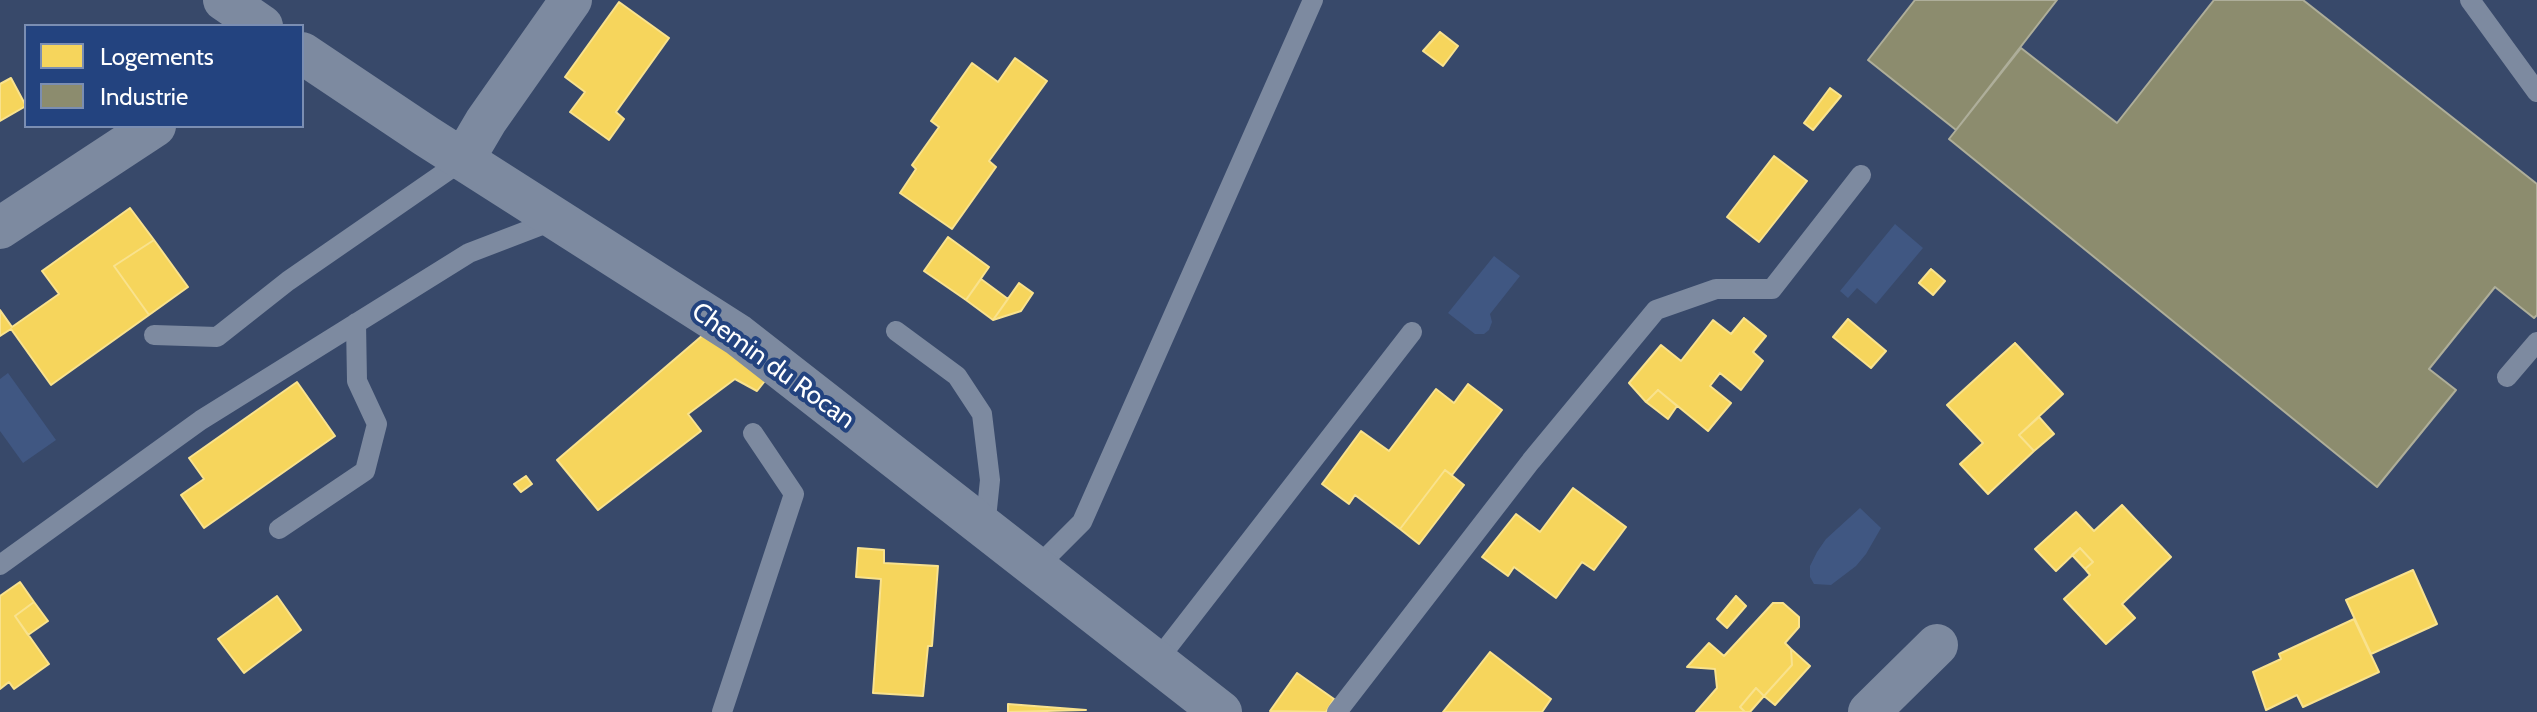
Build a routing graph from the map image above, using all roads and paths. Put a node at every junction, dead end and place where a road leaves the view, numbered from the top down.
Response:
1 (224, 0) edge
2 (571, 0) edge
3 (1313, 0) edge
4 (2470, 0) edge
5 (258, 24) edge
6 (304, 54) edge
7 (2537, 92) edge
8 (152, 128) edge
9 (463, 160) junction
10 (1861, 175) dead end
11 (557, 220) junction
12 (0, 228) edge
13 (356, 323) junction
14 (896, 331) dead end
15 (1412, 332) dead end
16 (154, 335) dead end
17 (2537, 342) edge
18 (2507, 377) dead end
19 (753, 433) dead end
20 (985, 528) junction
21 (279, 529) dead end
22 (0, 565) edge
23 (1036, 568) junction
24 (1937, 645) dead end
25 (1156, 662) junction
26 (722, 712) edge
27 (1221, 712) edge
28 (1337, 712) edge
29 (1869, 712) edge

1 - 5 street
2 - 9 street
3 - 23 lane
4 - 7 lane
6 - 9 street, Chemin du Rocan
8 - 12 street
9 - 11 street, Chemin du Rocan
9 - 16 lane
10 - 28 lane
11 - 13 lane
11 - 20 street, Chemin du Rocan
13 - 21 lane
13 - 22 lane
14 - 20 lane
15 - 25 lane
17 - 18 lane
19 - 26 lane
20 - 23 street, Chemin du Rocan
23 - 25 street, Chemin du Rocan
24 - 29 street
25 - 27 street, Chemin du Rocan

